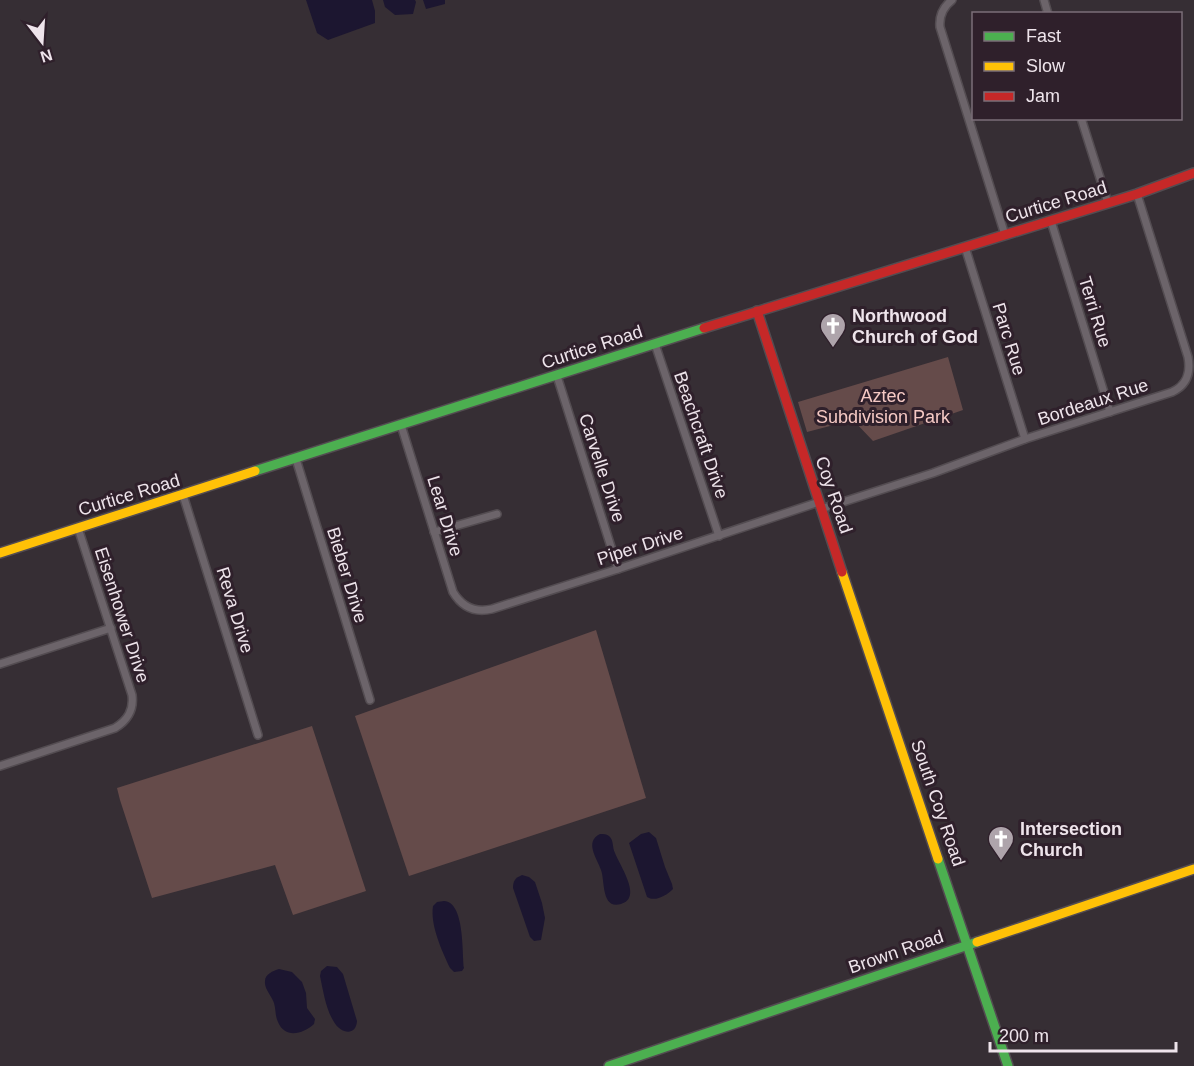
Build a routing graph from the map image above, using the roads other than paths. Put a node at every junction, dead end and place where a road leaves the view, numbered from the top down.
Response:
1 (952, 0) edge
2 (1082, 120) edge
3 (1194, 173) edge
4 (1137, 194) junction
5 (1108, 203) junction
6 (1051, 221) junction
7 (1005, 235) junction
8 (965, 248) junction
9 (757, 311) junction
10 (654, 344) junction
11 (557, 376) junction
12 (1110, 412) junction
13 (401, 425) junction
14 (1025, 440) junction
15 (296, 459) junction
16 (183, 495) junction
17 (820, 506) junction
18 (497, 513) dead end
19 (78, 528) junction
20 (434, 532) junction
21 (719, 536) junction
22 (836, 551) joint
23 (0, 553) edge
24 (618, 569) junction
25 (470, 609) joint
26 (111, 628) junction
27 (0, 664) edge
28 (370, 700) dead end
29 (258, 735) dead end
30 (0, 765) edge
31 (1194, 869) edge
32 (968, 945) junction
33 (609, 1066) edge
34 (1008, 1066) edge

1 - 7 street
2 - 5 street
3 - 4 street, Curtice Road
4 - 5 street, Curtice Road
4 - 12 street, Bordeaux Rue
5 - 6 street, Curtice Road
6 - 7 street, Curtice Road
6 - 12 street, Terri Rue
7 - 8 street, Curtice Road
8 - 9 street, Curtice Road
8 - 14 street, Parc Rue
9 - 10 street, Curtice Road
9 - 17 street, Coy Road
10 - 11 street, Curtice Road
10 - 21 street, Beachcraft Drive
11 - 13 street, Curtice Road
11 - 24 street, Carvelle Drive
12 - 14 street, Bordeaux Rue
13 - 15 street, Curtice Road
13 - 20 street, Lear Drive
14 - 17 street, Bordeaux Rue
15 - 16 street, Curtice Road
15 - 28 street, Bieber Drive
16 - 19 street, Curtice Road
16 - 29 street, Reva Drive
17 - 21 street, Piper Drive
17 - 22 street, Coy Road
18 - 20 street
19 - 23 street, Curtice Road
19 - 26 street, Eisenhower Drive
20 - 25 street, Lear Drive
21 - 24 street, Piper Drive
22 - 32 street, South Coy Road
24 - 25 street, Piper Drive
26 - 27 street
26 - 30 street, Eisenhower Drive
31 - 32 street, Brown Road
32 - 33 street, Brown Road
32 - 34 street, South Coy Road

